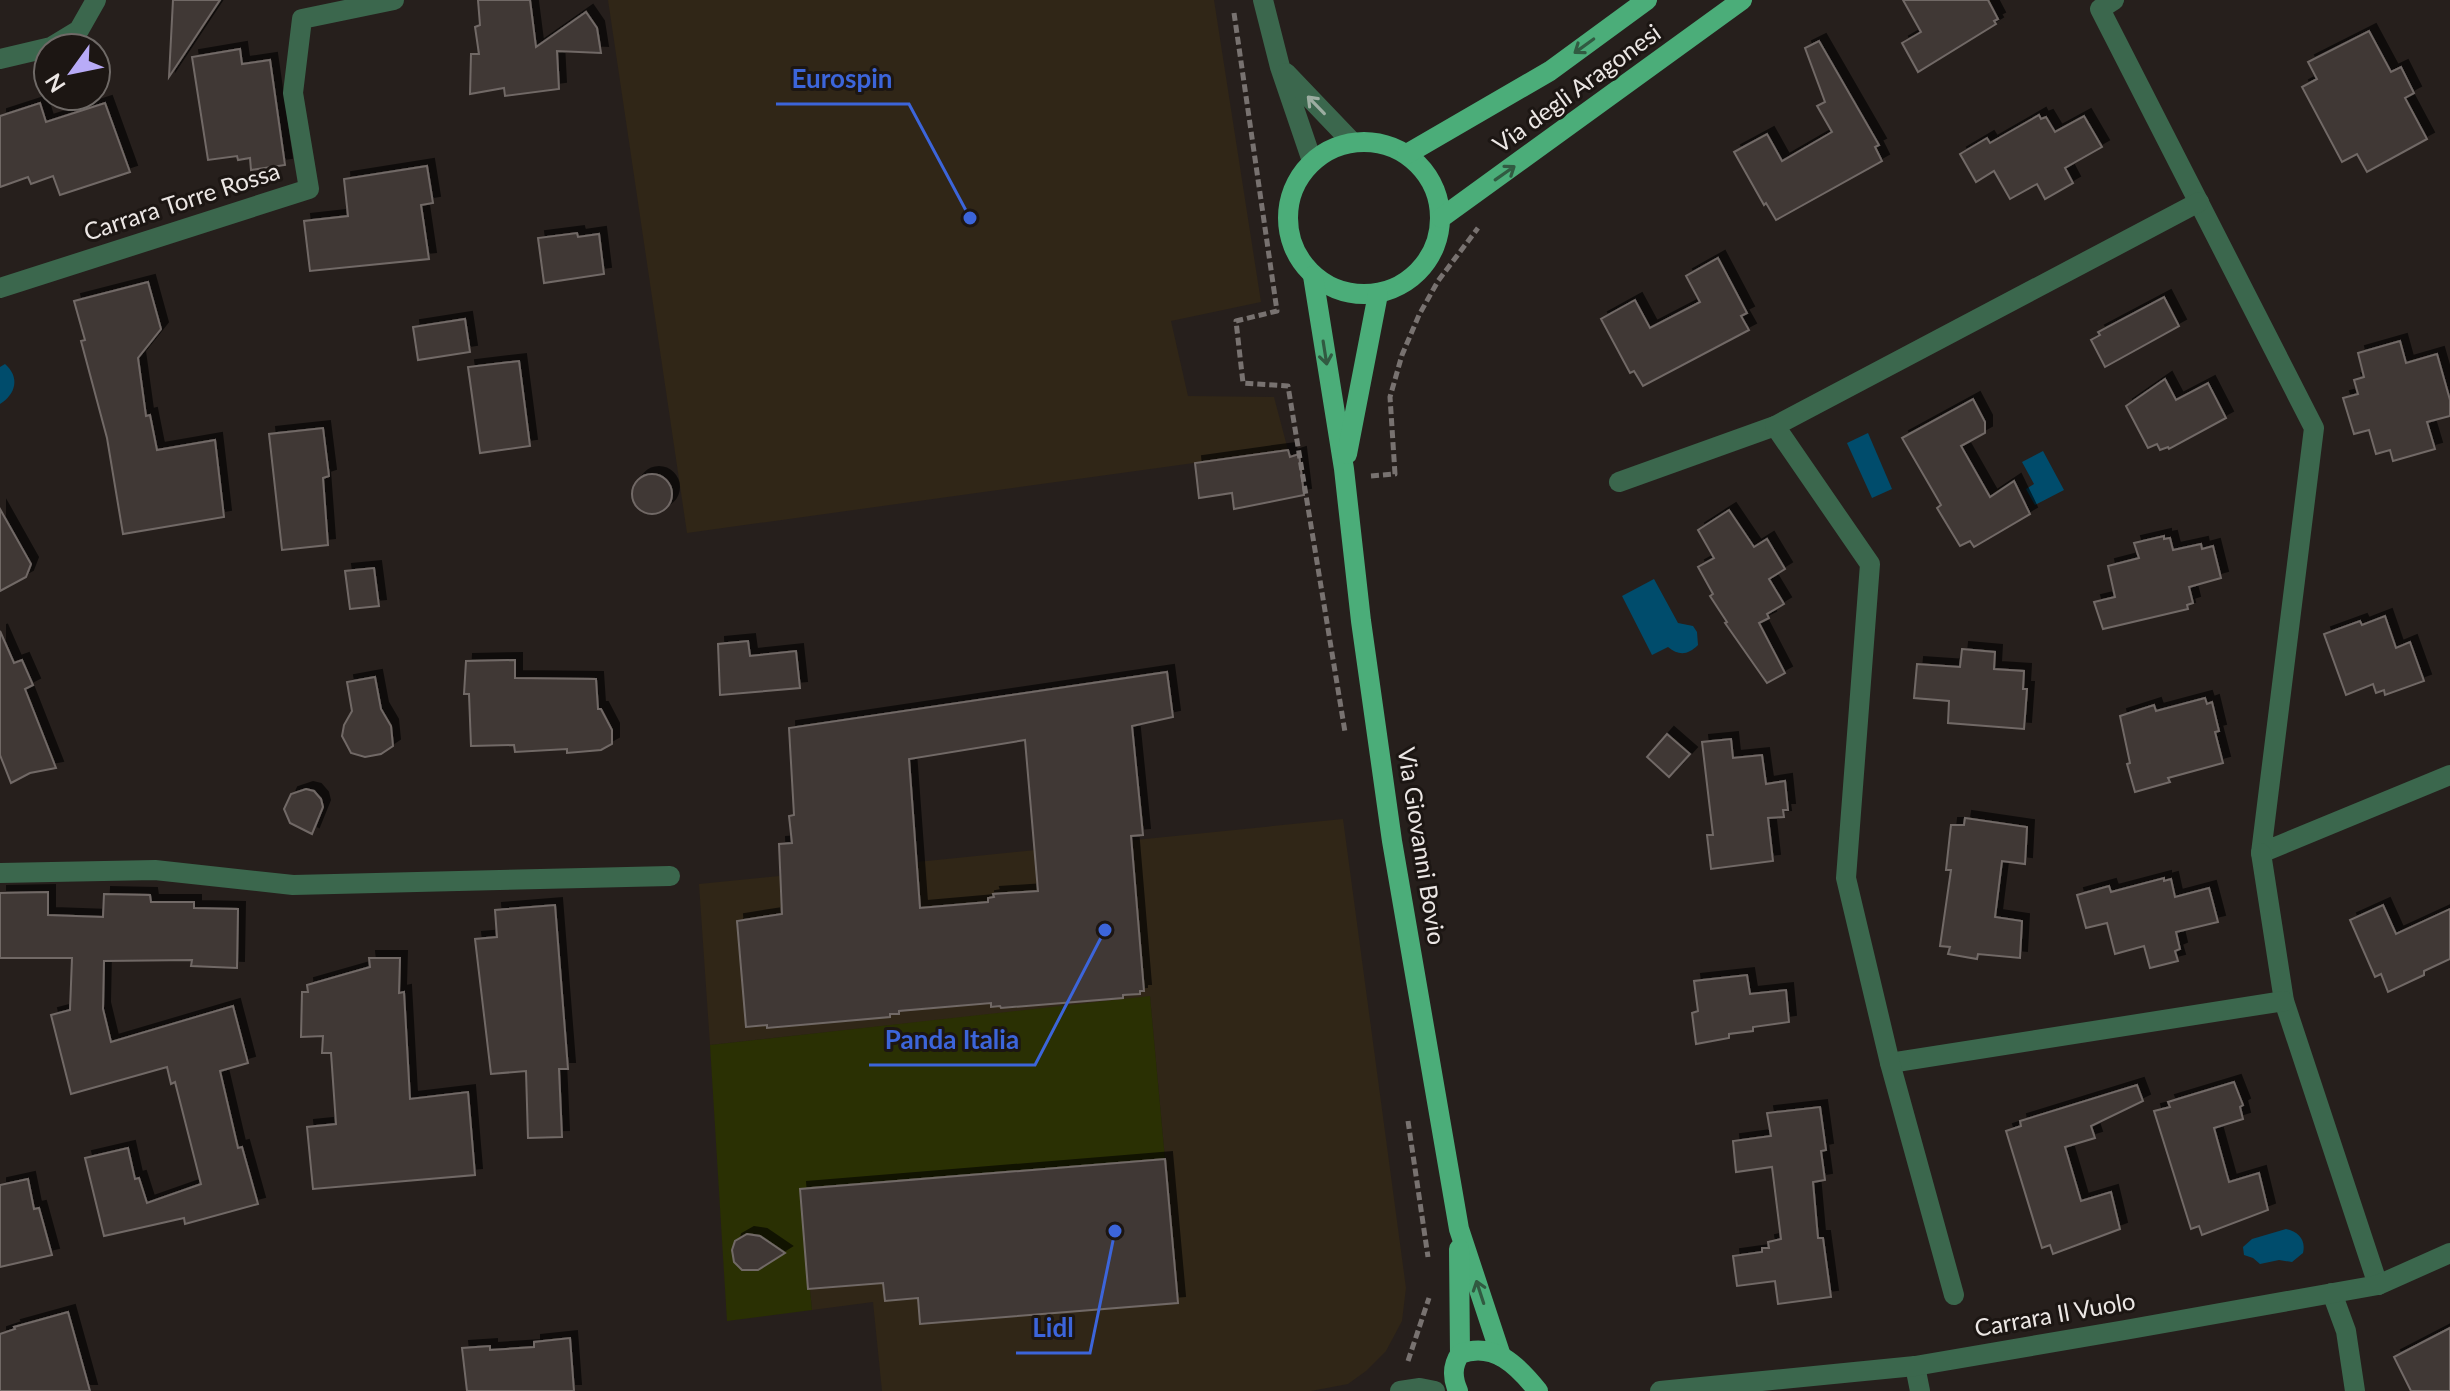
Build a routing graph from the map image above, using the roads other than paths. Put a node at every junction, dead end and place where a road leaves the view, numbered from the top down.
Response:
1 (96, 0) edge
2 (394, 0) edge
3 (1263, 0) edge
4 (1647, 0) edge
5 (1742, 0) edge
6 (2103, 3) edge
7 (0, 59) edge
8 (1280, 67) junction
9 (1352, 142) junction
10 (1407, 154) junction
11 (1312, 161) junction
12 (2199, 202) junction
13 (1441, 218) junction
14 (1313, 276) junction
15 (0, 288) edge
16 (1378, 294) junction
17 (1775, 426) junction
18 (1344, 469) junction
19 (1619, 482) dead end
20 (2450, 775) edge
21 (2261, 853) junction
22 (0, 873) edge
23 (670, 876) dead end
24 (2284, 1001) junction
25 (1890, 1063) junction
26 (1459, 1229) junction
27 (2450, 1253) edge
28 (2378, 1285) junction
29 (2332, 1293) junction
30 (1954, 1295) dead end
31 (1460, 1354) junction
32 (1501, 1356) junction
33 (1915, 1366) junction
34 (1458, 1391) edge
35 (1538, 1391) edge
36 (1660, 1391) edge
37 (1920, 1391) edge
38 (2355, 1391) edge

1 - 7 street
2 - 15 street, Carrara Torre Rossa
3 - 8 street
4 -> 10 main road, Via degli Aragonesi
13 -> 5 main road, Via degli Aragonesi
6 - 12 street
9 -> 8 street
8 - 11 street
9 - 10 main road
9 - 11 main road
10 - 13 main road
11 - 14 main road, Via Giovanni Bovio
12 - 17 street
12 - 21 street
13 - 16 main road
14 - 16 main road
14 -> 18 main road, Via Giovanni Bovio
16 - 18 main road, Via Giovanni Bovio
17 - 19 street
17 - 25 street
18 - 26 main road, Via Giovanni Bovio
20 - 21 street
21 - 24 street
22 - 23 street
24 - 25 street
24 - 28 street
25 - 30 street
26 - 31 main road
32 -> 26 main road
27 - 28 street, Carrara Il Vuolo
28 - 29 street, Carrara Il Vuolo
29 - 33 street, Carrara Il Vuolo
29 - 38 street
31 - 32 main road
31 - 34 main road
32 - 35 main road
33 - 36 street, Carrara Il Vuolo
33 - 37 street

